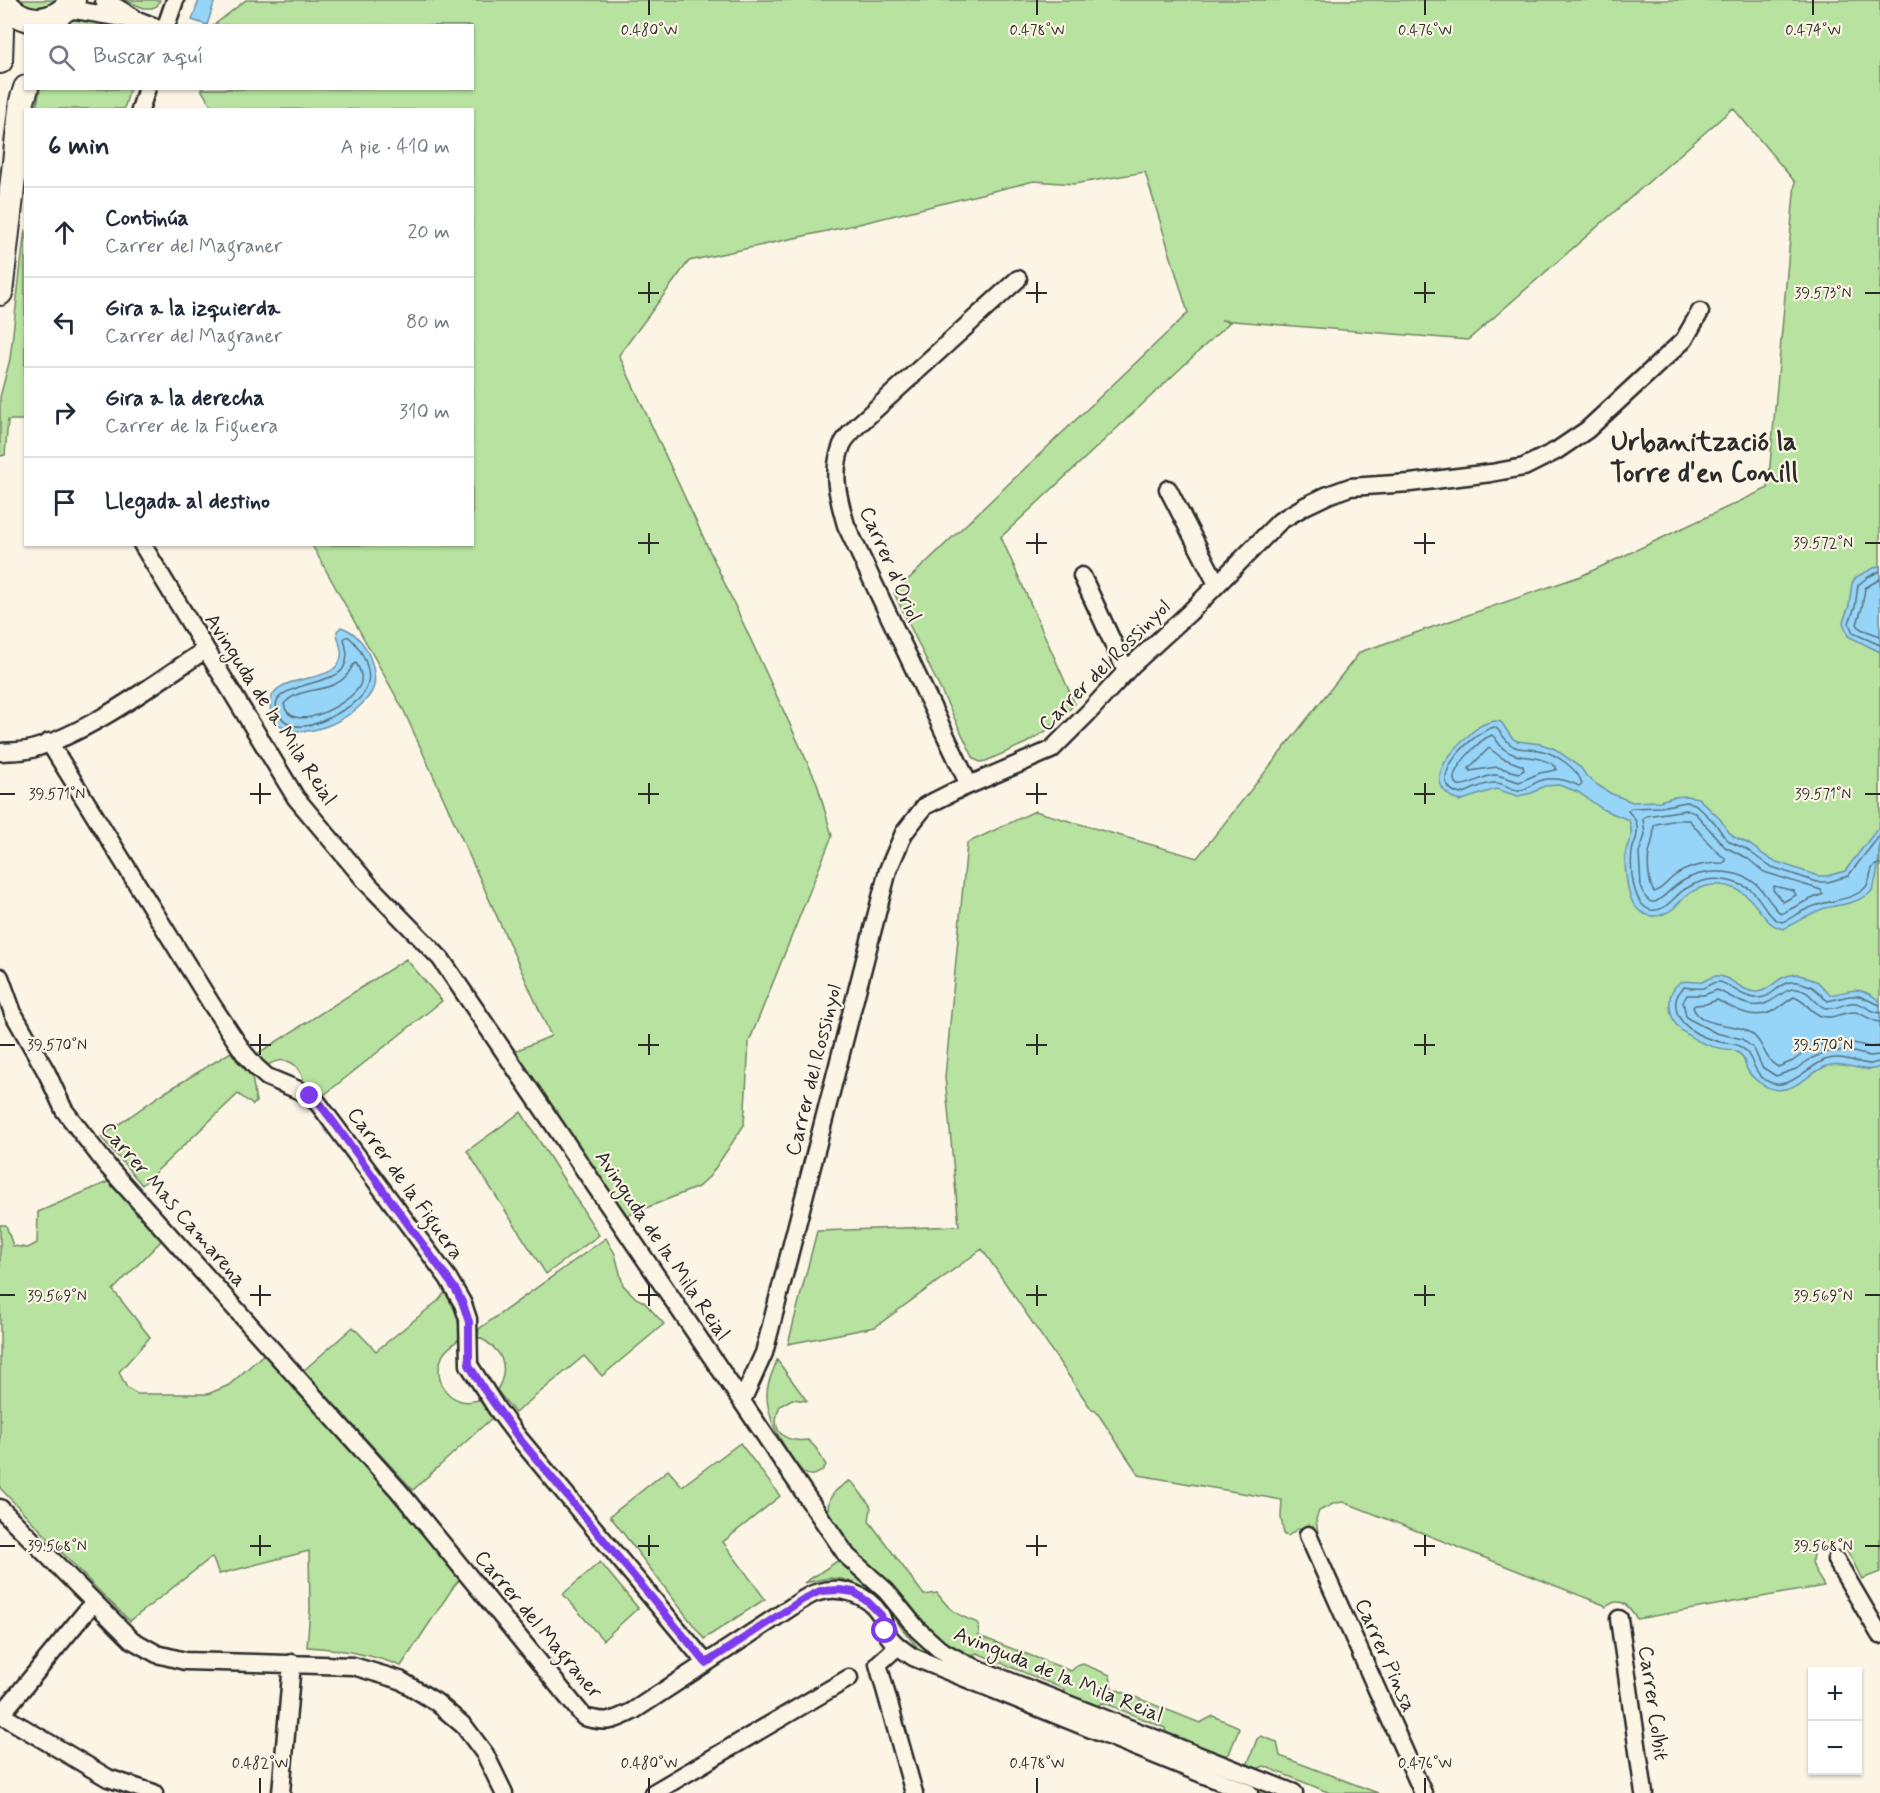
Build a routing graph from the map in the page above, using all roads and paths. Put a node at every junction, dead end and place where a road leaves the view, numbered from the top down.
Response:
1 (2, 0) edge
2 (104, 0) edge
3 (175, 0) edge
4 (56, 14) edge
5 (147, 23) edge
6 (167, 24) edge
7 (0, 62) edge
8 (25, 90) edge
9 (146, 90) edge
10 (141, 108) edge
11 (1017, 279) dead end
12 (0, 293) edge
13 (1700, 312) dead end
14 (1168, 489) dead end
15 (143, 546) edge
16 (1082, 576) dead end
17 (1217, 584) junction
18 (205, 650) junction
19 (1126, 671) junction
20 (49, 742) junction
21 (0, 752) edge
22 (969, 785) junction
23 (0, 977) edge
24 (6, 1015) edge
25 (742, 1401) junction
26 (399, 1491) joint
27 (0, 1508) edge
28 (1308, 1535) dead end
29 (1836, 1560) dead end
30 (93, 1603) junction
31 (1619, 1619) dead end
32 (1880, 1635) edge
33 (898, 1646) junction
34 (292, 1663) junction
35 (706, 1663) junction
36 (849, 1678) dead end
37 (0, 1715) edge
38 (154, 1793) edge
39 (281, 1793) edge
40 (504, 1793) edge
41 (653, 1793) edge
42 (914, 1793) edge
43 (1249, 1793) edge
44 (1294, 1793) edge
45 (1423, 1793) edge
46 (1644, 1793) edge

1 - 4 main road
1 - 7 main road
2 - 5 street
3 - 6 street
4 - 5 street
8 - 12 main road
9 - 10 street
11 - 22 street, Carrer d'Oriol
13 - 17 street, Carrer del Rossinyol
14 - 17 street
15 - 18 street, Avinguda de la Mila Reial
16 - 19 street
17 - 19 street, Carrer del Rossinyol
18 - 20 street
18 - 25 street, Avinguda de la Mila Reial
19 - 22 street, Carrer del Rossinyol
20 - 21 street
20 - 35 street, Carrer de la Figuera
22 - 25 street, Carrer del Rossinyol
23 - 24 street, Carrer Mas Camarena
24 - 26 street, Carrer Mas Camarena
25 - 44 street, Avinguda de la Mila Reial
26 - 35 street, Carrer del Magraner
27 - 30 street
28 - 45 street, Carrer Pinsa
29 - 32 street
30 - 34 street
30 - 37 street
31 - 46 street, Carrer Colbit
33 - 35 street, Carrer del Magraner
33 - 42 street
33 - 43 street
34 - 39 street
34 - 40 street
36 - 41 street
37 - 38 street

